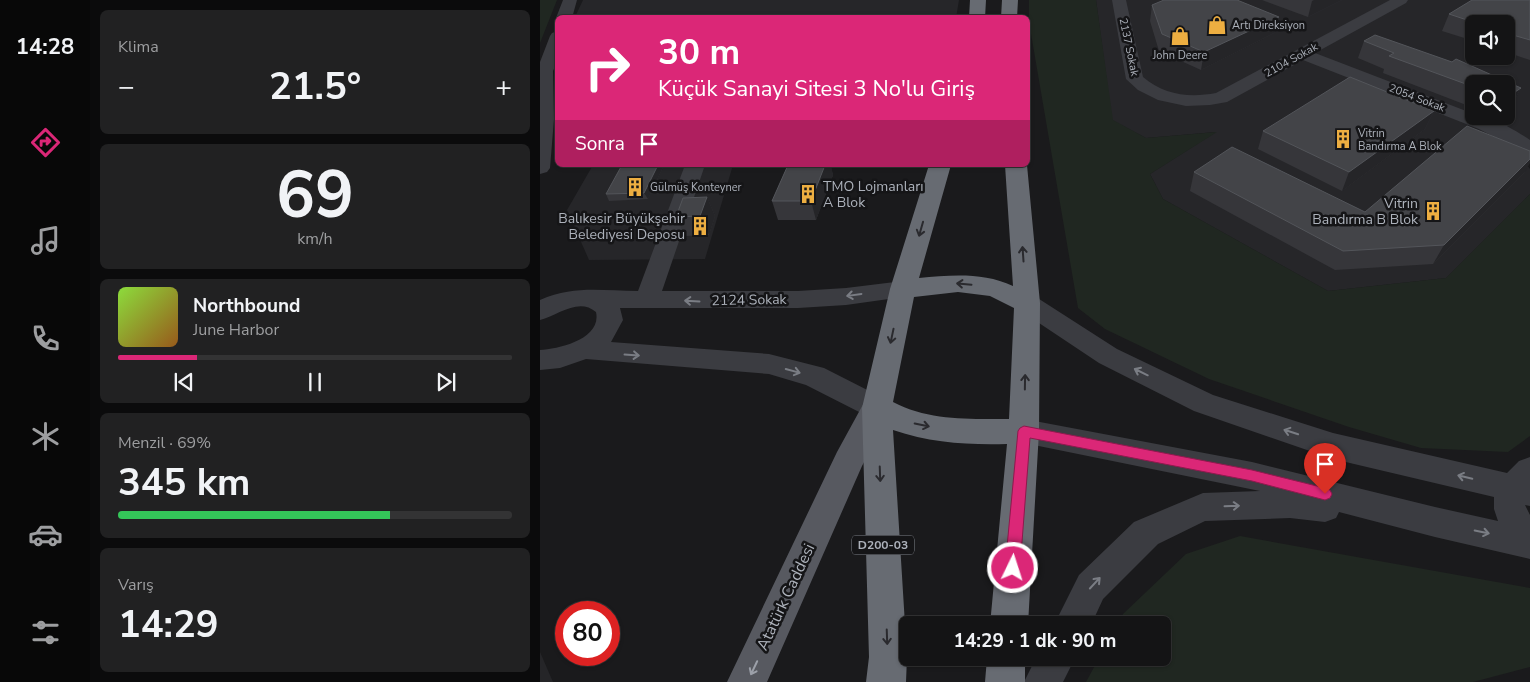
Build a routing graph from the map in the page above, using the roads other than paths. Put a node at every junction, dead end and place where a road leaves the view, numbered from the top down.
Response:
1 (570, 0) edge
2 (978, 0) edge
3 (1010, 0) edge
4 (1119, 0) edge
5 (1401, 0) edge
6 (565, 15) edge
7 (977, 15) edge
8 (1009, 15) edge
9 (555, 44) edge
10 (1302, 54) junction
11 (1175, 100) joint
12 (1530, 148) edge
13 (694, 167) edge
14 (939, 167) edge
15 (1016, 167) edge
16 (540, 168) edge
17 (903, 288) junction
18 (647, 299) junction
19 (596, 300) junction
20 (1027, 303) junction
21 (540, 311) edge
22 (584, 349) junction
23 (540, 360) edge
24 (877, 408) junction
25 (1024, 431) junction
26 (1524, 484) edge
27 (1435, 522) junction
28 (1530, 538) edge
29 (1530, 542) edge
30 (1010, 616) edge
31 (1076, 616) edge
32 (1006, 666) edge
33 (1052, 666) edge
34 (747, 682) edge
35 (886, 682) edge
36 (1005, 682) edge
37 (1043, 682) edge

1 - 6 street
2 - 7 highway
3 - 8 highway
4 - 11 street, 2137 Sokak
5 - 10 street, 2104 Sokak
9 - 16 street
10 - 11 street, 2104 Sokak
10 - 12 street, 2054 Sokak
13 - 18 street
14 -> 17 highway, D200-03
20 -> 15 highway
17 -> 18 street, 2124 Sokak
20 -> 17 highway
17 -> 24 highway, D200-03
18 - 19 street, 2124 Sokak
19 - 21 street, 2124 Sokak
19 - 22 street
25 -> 20 highway
26 -> 20 street
22 - 23 street
22 -> 24 street
24 -> 25 highway
24 -> 34 main road, Atatürk Caddesi
24 -> 35 highway, D200-03
25 - 27 street
25 - 30 highway
26 - 28 street
27 -> 29 street
31 -> 27 street
32 - 36 highway
33 - 37 street

